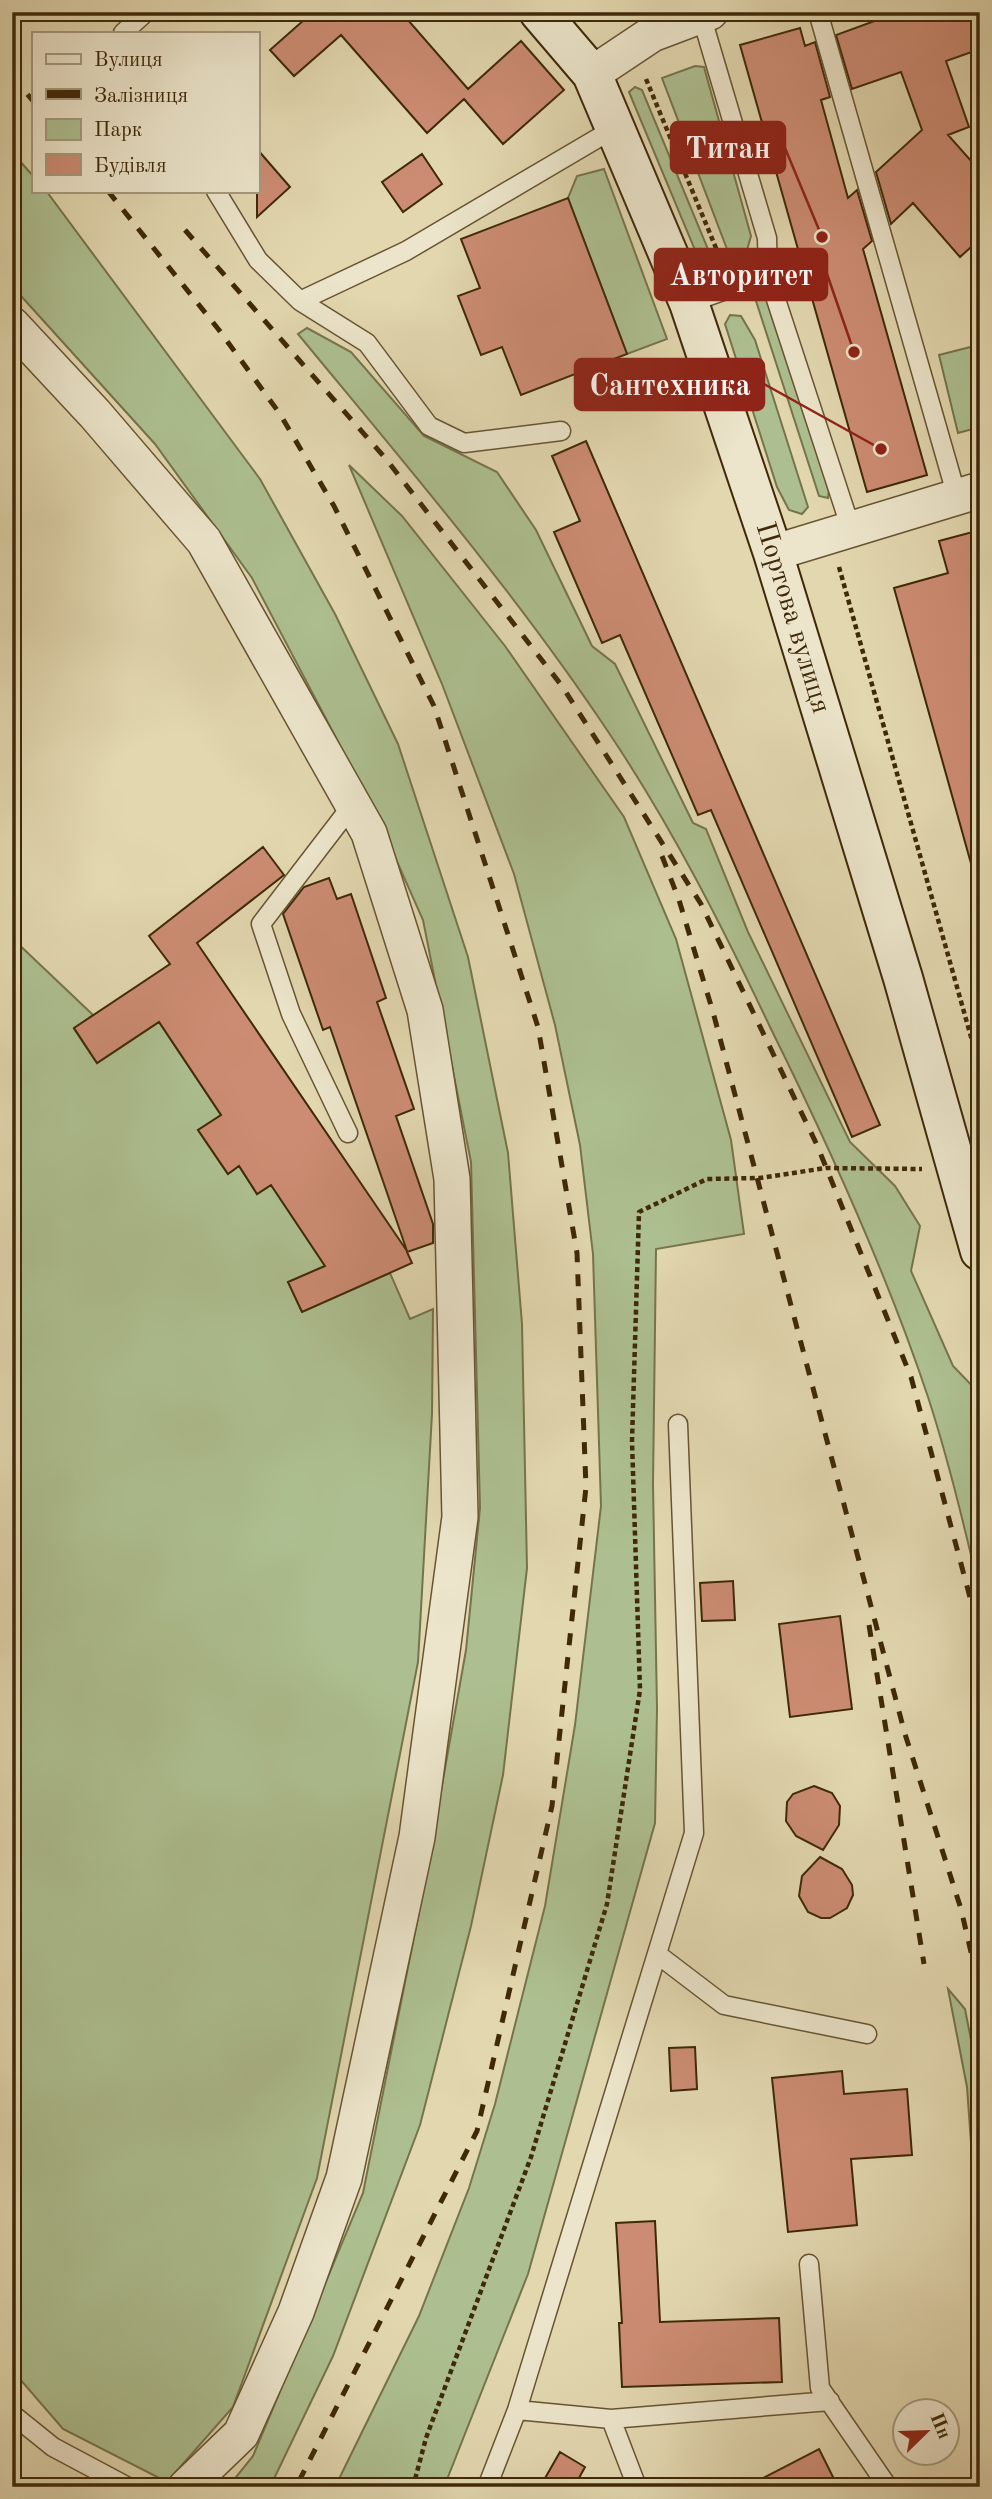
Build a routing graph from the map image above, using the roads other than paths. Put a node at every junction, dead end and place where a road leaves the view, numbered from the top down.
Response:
1 (146, 12) edge
2 (539, 12) edge
3 (818, 12) edge
4 (705, 14) edge
5 (124, 32) edge
6 (592, 74) junction
7 (615, 128) junction
8 (217, 192) edge
9 (768, 275) junction
10 (300, 301) junction
11 (689, 303) junction
12 (12, 325) edge
13 (561, 432) dead end
14 (968, 493) edge
15 (850, 529) junction
16 (773, 553) junction
17 (353, 804) junction
18 (348, 1133) dead end
19 (974, 1209) edge
20 (980, 1251) edge
21 (678, 1424) dead end
22 (657, 1954) junction
23 (867, 2034) dead end
24 (809, 2264) dead end
25 (830, 2401) junction
26 (517, 2410) junction
27 (12, 2414) edge
28 (611, 2419) junction
29 (128, 2487) edge
30 (186, 2487) edge
31 (487, 2487) edge
32 (637, 2487) edge
33 (888, 2487) edge

1 - 5 lane
2 - 6 main road, Портова вулиця
3 - 14 lane
4 - 6 street
4 - 9 lane
6 - 7 main road, Портова вулиця
7 - 10 lane
7 - 11 main road, Портова вулиця
8 - 10 lane
9 - 11 lane
9 - 15 lane
10 - 13 lane
11 - 16 main road, Портова вулиця
12 - 17 street
14 - 15 street
15 - 16 street
16 - 19 main road, Портова вулиця
17 - 18 lane
17 - 30 street
19 - 20 main road, Портова вулиця
21 - 22 lane
22 - 23 lane
22 - 26 lane
24 - 25 lane
25 - 28 lane
25 - 33 lane
26 - 28 lane
26 - 31 lane
27 - 29 lane
28 - 32 lane

